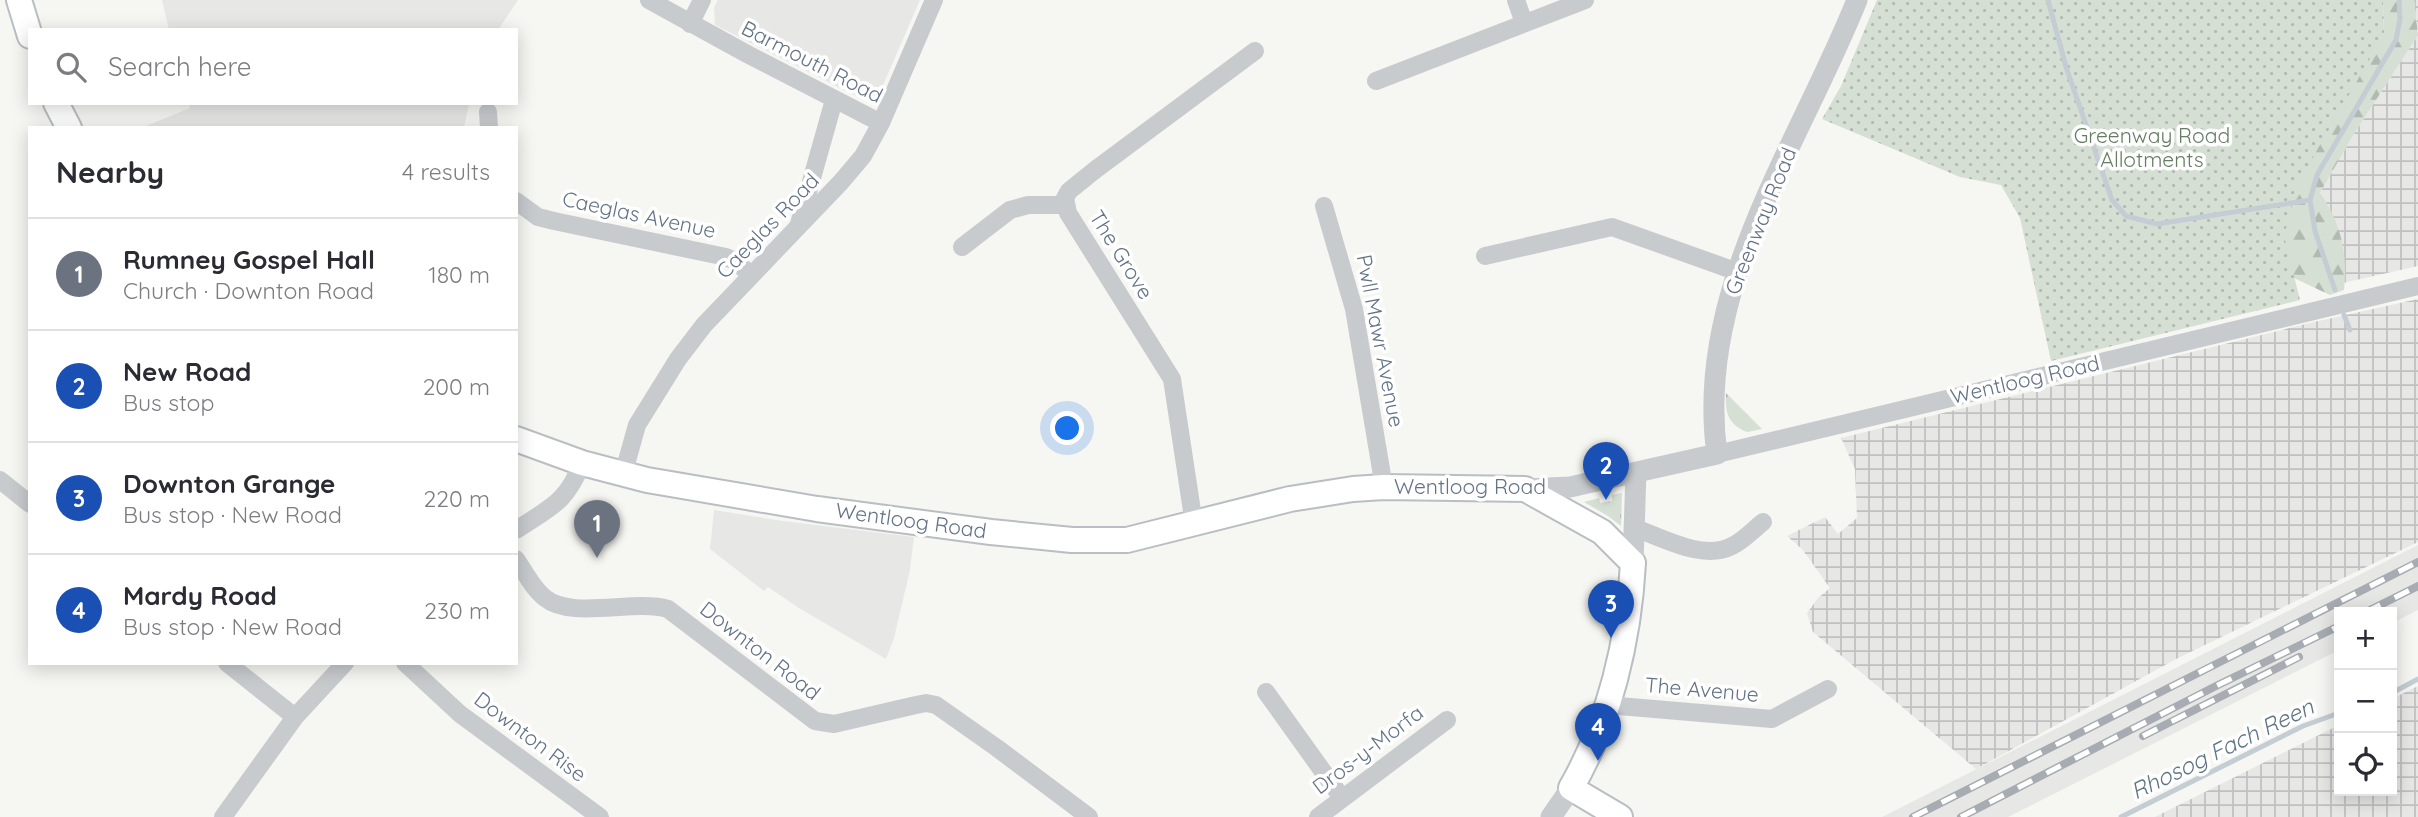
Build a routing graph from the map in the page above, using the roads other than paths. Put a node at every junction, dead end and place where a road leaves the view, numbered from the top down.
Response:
1 (19, 0) edge
2 (649, 0) edge
3 (702, 0) edge
4 (934, 0) edge
5 (1516, 0) edge
6 (1585, 0) edge
7 (1857, 0) edge
8 (1524, 23) junction
9 (690, 24) junction
10 (28, 29) edge
11 (1255, 51) dead end
12 (1376, 81) dead end
13 (834, 100) junction
14 (57, 105) edge
15 (881, 123) junction
16 (68, 126) edge
17 (518, 202) edge
18 (1065, 205) junction
19 (1324, 206) dead end
20 (798, 226) junction
21 (962, 247) dead end
22 (1485, 256) dead end
23 (1738, 272) junction
24 (751, 275) junction
25 (2418, 286) edge
26 (518, 440) edge
27 (1717, 454) junction
28 (582, 463) junction
29 (1636, 472) junction
30 (623, 475) junction
31 (0, 480) edge
32 (1384, 487) junction
33 (1525, 489) junction
34 (28, 502) edge
35 (1763, 522) dead end
36 (1194, 524) junction
37 (1635, 528) junction
38 (518, 529) edge
39 (518, 562) edge
40 (1633, 564) junction
41 (230, 665) edge
42 (343, 665) edge
43 (407, 665) edge
44 (1828, 689) dead end
45 (1266, 692) dead end
46 (1607, 705) junction
47 (295, 717) junction
48 (1447, 720) dead end
49 (1571, 788) junction
50 (1342, 798) junction
51 (223, 817) edge
52 (600, 817) edge
53 (1088, 817) edge
54 (1318, 817) edge
55 (1551, 817) edge
56 (1620, 817) edge

1 - 10 main road
2 - 9 street, Barmouth Road
3 - 9 street
4 - 15 street, Caeglas Road
5 - 8 street
6 - 8 street
7 - 23 street, Greenway Road
8 - 12 street
9 - 13 street, Barmouth Road
11 - 18 street, The Grove
13 - 15 street, Barmouth Road
13 - 20 street
14 - 16 main road
15 - 20 street, Caeglas Road
17 - 24 street, Caeglas Avenue
18 - 21 street
18 - 36 street, The Grove
19 - 32 street, Pwll Mawr Avenue
20 - 24 street, Caeglas Road
22 - 23 street
23 - 27 street, Greenway Road
24 - 30 street, Caeglas Road
25 - 27 street, Wentloog Road
26 - 28 main road, Wentloog Road
27 - 29 street, Wentloog Road
28 - 30 main road, Wentloog Road
28 - 38 street
29 - 33 street, Wentloog Road
29 - 37 street
30 - 36 main road, Wentloog Road
31 - 34 street
32 - 33 main road, Wentloog Road
32 - 36 main road, Wentloog Road
33 - 40 main road
35 - 37 street
37 - 40 street
39 - 53 street, Downton Road
40 - 46 main road
41 - 47 street
42 - 47 street
43 - 52 street, Downton Rise
44 - 46 street, The Avenue
45 - 50 street
46 - 49 main road
47 - 51 street
48 - 50 street, Dros-y-Morfa
49 - 55 street
49 - 56 main road
50 - 54 street, Dros-y-Morfa

